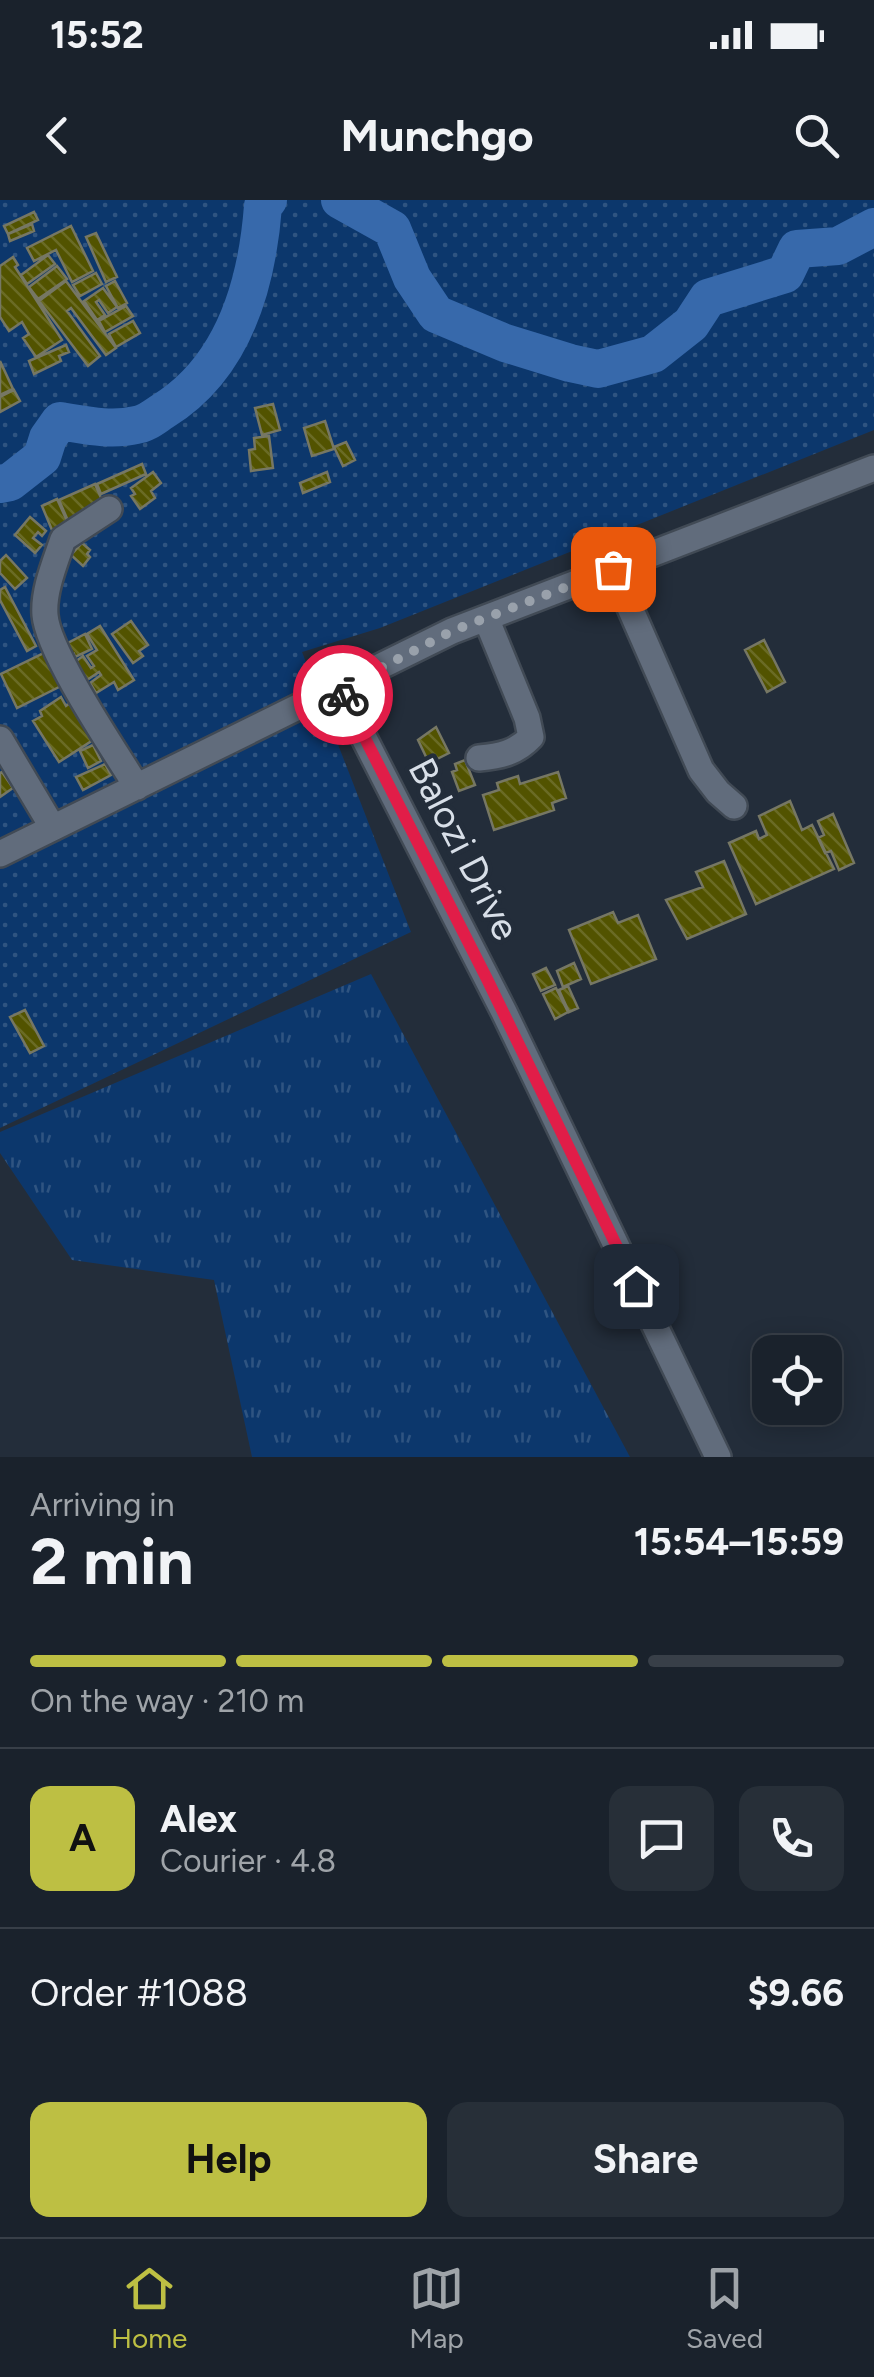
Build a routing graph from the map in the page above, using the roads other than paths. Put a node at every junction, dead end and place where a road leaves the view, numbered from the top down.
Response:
1 (874, 468) edge
2 (109, 509) dead end
3 (613, 569) junction
4 (486, 618) junction
5 (340, 689) junction
6 (0, 739) edge
7 (478, 758) dead end
8 (137, 788) junction
9 (734, 806) dead end
10 (54, 828) junction
11 (0, 854) edge
12 (718, 1457) edge

1 - 3 street
2 - 8 street
3 - 4 street
3 - 9 street
4 - 5 street
4 - 7 street
5 - 8 street
5 - 12 street, Balozi Drive
6 - 10 street
8 - 10 street
10 - 11 street

